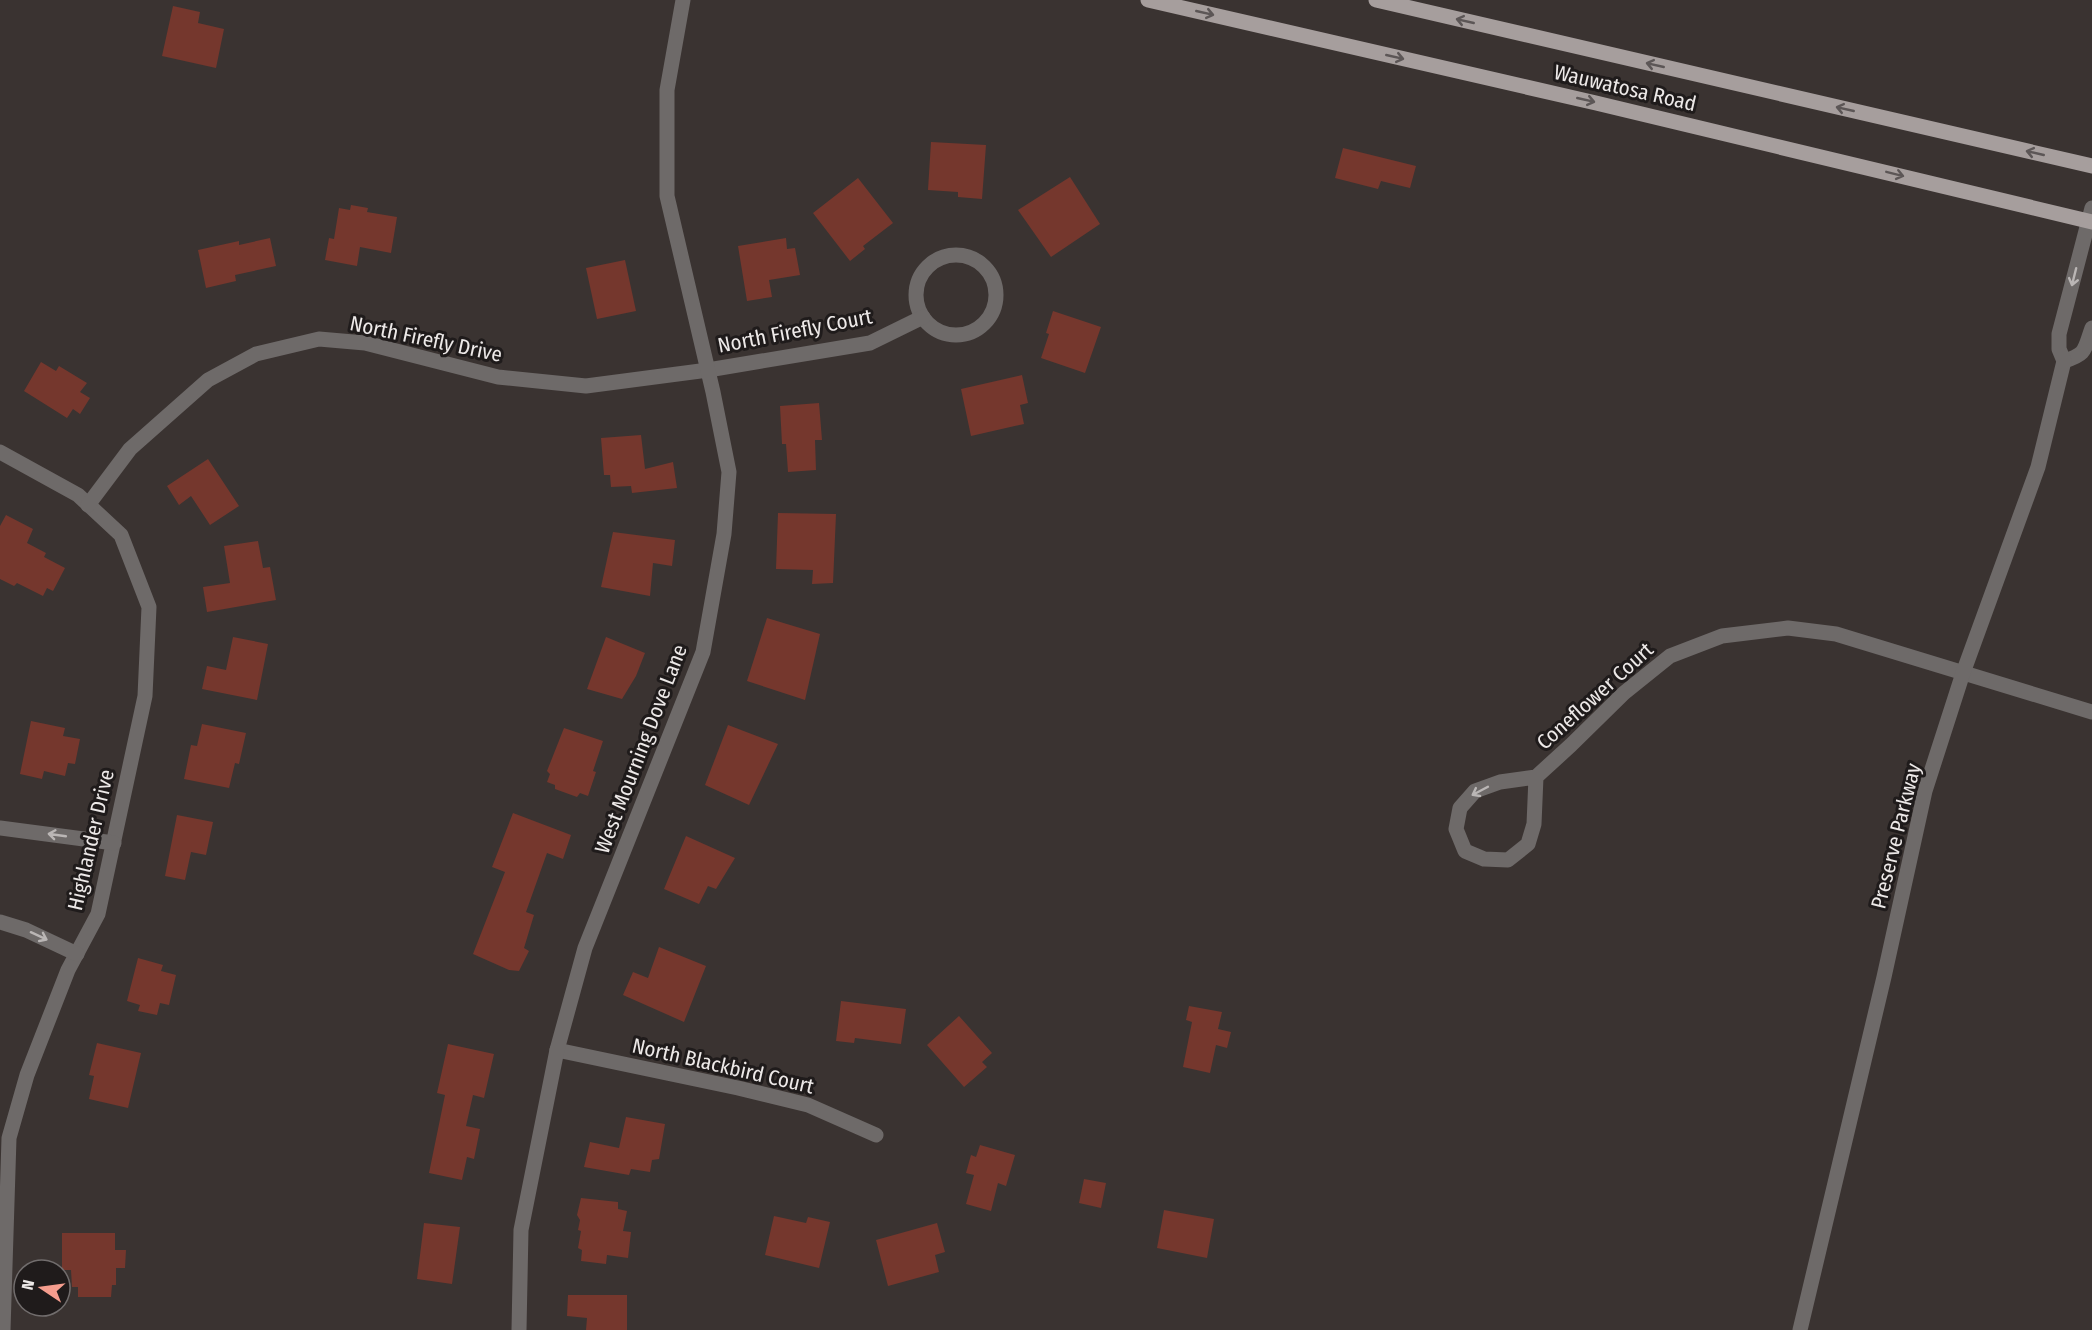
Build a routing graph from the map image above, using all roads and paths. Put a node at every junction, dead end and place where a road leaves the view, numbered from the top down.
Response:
1 (683, 0) edge
2 (1148, 0) edge
3 (1376, 0) edge
4 (2092, 166) edge
5 (2091, 217) edge
6 (923, 318) junction
7 (2092, 328) edge
8 (2064, 361) junction
9 (708, 370) junction
10 (0, 452) edge
11 (88, 505) junction
12 (1963, 673) junction
13 (2092, 712) edge
14 (1536, 777) junction
15 (0, 828) edge
16 (114, 843) junction
17 (0, 922) edge
18 (77, 954) junction
19 (557, 1050) junction
20 (876, 1135) dead end
21 (3, 1330) edge
22 (519, 1330) edge
23 (1800, 1330) edge

1 - 9 street, West Mourning Dove Lane
2 -> 5 main road, Wauwatosa Road
4 -> 3 main road, Wauwatosa Road
5 -> 8 street, Preserve Parkway
6 - 6 street
6 - 9 street, North Firefly Court
7 - 8 street
8 - 12 street, Preserve Parkway
9 - 11 street, North Firefly Drive
9 - 19 street, West Mourning Dove Lane
10 - 11 street, Highlander Drive
11 - 16 street, Highlander Drive
12 - 13 street, Coneflower Court
12 - 14 street, Coneflower Court
12 - 23 street, Preserve Parkway
14 -> 14 street, Coneflower Court
16 -> 15 street
16 - 18 street, Highlander Drive
17 -> 18 street
18 - 21 street, Highlander Drive
19 - 20 street, North Blackbird Court
19 - 22 street, West Mourning Dove Lane

